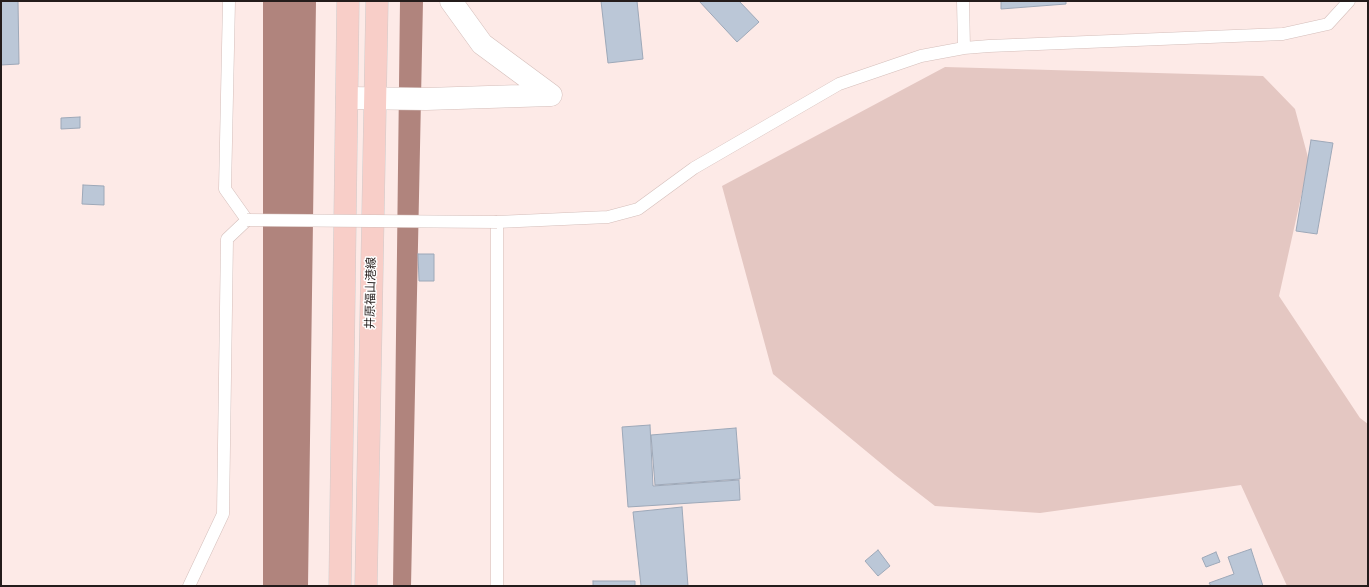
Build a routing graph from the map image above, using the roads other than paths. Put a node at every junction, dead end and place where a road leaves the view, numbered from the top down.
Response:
1 (229, 1) edge
2 (348, 1) edge
3 (377, 1) edge
4 (450, 1) edge
5 (963, 1) edge
6 (1349, 1) edge
7 (964, 48) junction
8 (347, 98) junction
9 (383, 99) junction
10 (247, 220) junction
11 (497, 222) junction
12 (188, 586) edge
13 (340, 586) edge
14 (366, 586) edge
15 (497, 586) edge

1 - 10 lane
2 - 8 main road
3 - 9 main road, 井原福山港線
4 - 9 street
5 - 7 lane
6 - 7 lane
7 - 11 lane
8 - 9 street
8 - 13 main road
9 - 14 main road, 井原福山港線
10 - 11 lane, bridge
10 - 12 lane
11 - 15 lane

